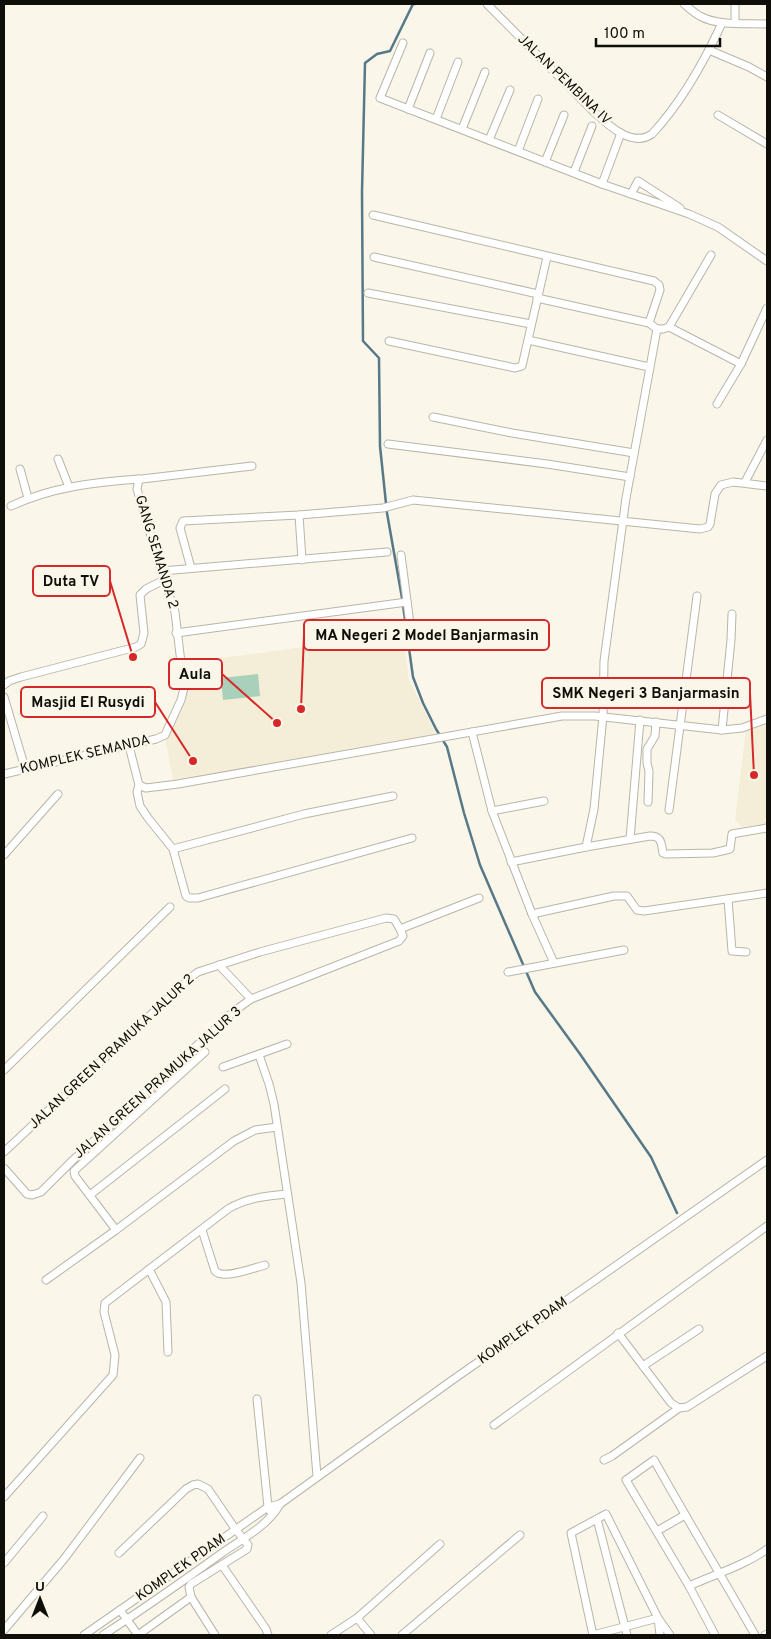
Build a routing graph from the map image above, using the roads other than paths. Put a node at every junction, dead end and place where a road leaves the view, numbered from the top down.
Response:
1 (487, 4) edge
2 (684, 4) edge
3 (735, 4) edge
4 (735, 22) junction
5 (722, 23) junction
6 (767, 24) edge
7 (404, 43) dead end
8 (709, 50) junction
9 (430, 53) dead end
10 (458, 62) dead end
11 (485, 72) dead end
12 (767, 76) edge
13 (510, 90) dead end
14 (538, 99) dead end
15 (408, 109) junction
16 (564, 115) dead end
17 (718, 115) dead end
18 (436, 119) junction
19 (592, 126) dead end
20 (462, 129) junction
21 (622, 133) junction
22 (489, 140) junction
23 (767, 144) edge
24 (518, 151) junction
25 (546, 162) junction
26 (574, 172) junction
27 (602, 184) junction
28 (631, 194) junction
29 (689, 214) junction
30 (373, 215) dead end
31 (711, 255) dead end
32 (374, 257) dead end
33 (547, 257) junction
34 (767, 260) edge
35 (368, 293) dead end
36 (537, 296) junction
37 (767, 308) edge
38 (649, 323) junction
39 (531, 324) junction
40 (669, 327) junction
41 (657, 329) junction
42 (528, 340) junction
43 (389, 341) dead end
44 (741, 364) junction
45 (649, 367) junction
46 (717, 404) dead end
47 (434, 418) dead end
48 (767, 440) edge
49 (388, 444) dead end
50 (634, 453) junction
51 (58, 459) dead end
52 (252, 466) dead end
53 (20, 469) dead end
54 (630, 477) junction
55 (139, 479) junction
56 (745, 482) junction
57 (767, 486) edge
58 (68, 487) junction
59 (28, 498) junction
60 (11, 506) dead end
61 (299, 515) junction
62 (623, 520) junction
63 (387, 552) dead end
64 (401, 555) dead end
65 (302, 560) junction
66 (190, 568) junction
67 (162, 571) junction
68 (164, 580) junction
69 (697, 596) dead end
70 (403, 602) junction
71 (732, 614) dead end
72 (410, 624) dead end
73 (176, 633) junction
74 (4, 685) edge
75 (4, 697) edge
76 (603, 716) junction
77 (767, 719) edge
78 (640, 720) junction
79 (656, 722) junction
80 (682, 724) junction
81 (722, 730) junction
82 (472, 732) junction
83 (165, 735) joint
84 (130, 746) junction
85 (25, 768) junction
86 (4, 774) edge
87 (139, 785) junction
88 (58, 794) dead end
89 (394, 796) dead end
90 (544, 801) dead end
91 (648, 802) dead end
92 (669, 810) dead end
93 (492, 811) junction
94 (767, 828) edge
95 (412, 838) dead end
96 (630, 839) junction
97 (586, 846) junction
98 (173, 849) junction
99 (4, 855) edge
100 (511, 862) junction
101 (767, 893) edge
102 (480, 898) dead end
103 (728, 899) junction
104 (170, 907) dead end
105 (532, 914) junction
106 (400, 929) junction
107 (624, 950) dead end
108 (746, 952) dead end
109 (554, 963) junction
110 (219, 965) junction
111 (508, 972) dead end
112 (251, 999) junction
113 (287, 1044) dead end
114 (205, 1052) dead end
115 (259, 1055) junction
116 (223, 1067) dead end
117 (4, 1070) edge
118 (225, 1089) dead end
119 (278, 1127) junction
120 (4, 1152) edge
121 (767, 1160) edge
122 (4, 1168) edge
123 (287, 1194) junction
124 (90, 1195) junction
125 (767, 1226) edge
126 (116, 1230) junction
127 (202, 1230) junction
128 (265, 1265) dead end
129 (150, 1269) junction
130 (46, 1280) dead end
131 (699, 1329) dead end
132 (618, 1334) junction
133 (168, 1352) dead end
134 (767, 1356) edge
135 (643, 1366) junction
136 (257, 1399) dead end
137 (679, 1408) junction
138 (494, 1425) dead end
139 (140, 1458) dead end
140 (604, 1460) dead end
141 (318, 1476) junction
142 (4, 1497) edge
143 (280, 1504) junction
144 (268, 1507) junction
145 (273, 1515) junction
146 (685, 1515) junction
147 (43, 1516) dead end
148 (597, 1519) junction
149 (236, 1530) junction
150 (657, 1531) junction
151 (520, 1535) dead end
152 (243, 1539) junction
153 (440, 1544) dead end
154 (767, 1550) edge
155 (118, 1553) dead end
156 (4, 1563) edge
157 (222, 1565) junction
158 (719, 1573) junction
159 (689, 1586) junction
160 (191, 1597) junction
161 (120, 1610) junction
162 (357, 1618) junction
163 (658, 1618) junction
164 (127, 1620) junction
165 (625, 1626) junction
166 (95, 1628) junction
167 (4, 1630) edge
168 (84, 1635) edge
169 (101, 1635) edge
170 (138, 1635) edge
171 (215, 1635) edge
172 (268, 1635) edge
173 (331, 1635) edge
174 (371, 1635) edge
175 (402, 1635) edge
176 (593, 1635) edge
177 (627, 1635) edge
178 (660, 1635) edge
179 (670, 1635) edge
180 (715, 1635) edge
181 (755, 1635) edge

1 - 21 street, JALAN PEMBINA IV
2 - 5 street
3 - 4 street
4 - 5 street
4 - 6 street
5 - 8 street, JALAN PEMBINA IV
7 - 15 street
8 - 12 street
8 - 21 street, JALAN PEMBINA IV
9 - 15 street
10 - 18 street
11 - 20 street
13 - 22 street
14 - 24 street
15 - 18 street
16 - 25 street
17 - 23 street
18 - 20 street
19 - 26 street
20 - 22 street
21 - 27 street
22 - 24 street
24 - 25 street
25 - 26 street
26 - 27 street
27 - 28 street
28 - 29 street
28 - 29 street
29 - 34 street
30 - 33 street
31 - 40 street
32 - 36 street
33 - 36 street
33 - 38 street
35 - 39 street
36 - 38 street
36 - 39 street
37 - 44 street
38 - 41 street
39 - 42 street
40 - 41 street
40 - 44 street
41 - 45 street
42 - 43 street
42 - 45 street
44 - 46 street
45 - 50 street
47 - 50 street
48 - 56 street
49 - 54 street
50 - 54 street
51 - 58 street
52 - 55 street, GANG SEMANDA 2
53 - 59 street
54 - 62 street
55 - 58 street
55 - 67 street, GANG SEMANDA 2
56 - 57 street
56 - 62 street
58 - 59 street
59 - 60 street
61 - 62 street
61 - 65 street
61 - 66 street
62 - 76 street
63 - 65 street
64 - 70 street
65 - 66 street
66 - 67 street
67 - 68 street, GANG SEMANDA 2
68 - 73 street, GANG SEMANDA 2
68 - 74 street
69 - 80 street
70 - 72 street
70 - 73 street
71 - 81 street
73 - 83 street, GANG SEMANDA 2
75 - 85 street
76 - 78 street
76 - 82 street
76 - 97 street
77 - 81 street
78 - 79 street
78 - 96 street
79 - 80 street
79 - 91 street
80 - 81 street
80 - 92 street
82 - 87 street
82 - 93 street
83 - 84 street, KOMPLEK SEMANDA
84 - 85 street, KOMPLEK SEMANDA
84 - 87 street
85 - 86 street, KOMPLEK SEMANDA
87 - 98 street
88 - 99 street
89 - 98 street
90 - 93 street
93 - 100 street
94 - 96 street
95 - 98 street
96 - 97 street
97 - 100 street
100 - 105 street
101 - 103 street
102 - 106 street
103 - 105 street
103 - 108 street
104 - 117 street
105 - 109 street
106 - 110 street, JALAN GREEN PRAMUKA JALUR 2
106 - 112 street, JALAN GREEN PRAMUKA JALUR 3
107 - 109 street
109 - 111 street
110 - 112 street
110 - 120 street, JALAN GREEN PRAMUKA JALUR 2
112 - 122 street, JALAN GREEN PRAMUKA JALUR 3
113 - 115 street
114 - 124 street
115 - 116 street
115 - 119 street
118 - 124 street
119 - 123 street
119 - 126 street
121 - 141 street, KOMPLEK PDAM
123 - 127 street
123 - 141 street
124 - 126 street
125 - 132 street
126 - 130 street
127 - 128 street
127 - 129 street
129 - 133 street
129 - 142 street
131 - 135 street
132 - 135 street
132 - 138 street
134 - 137 street
135 - 137 street
136 - 144 street
137 - 140 street
139 - 167 street
141 - 143 street, KOMPLEK PDAM
143 - 144 street, KOMPLEK PDAM
143 - 145 street, KOMPLEK PDAM
144 - 145 street
144 - 149 street, KOMPLEK PDAM
145 - 152 street, KOMPLEK PDAM
146 - 150 street
146 - 150 street
146 - 158 street
147 - 156 street
148 - 163 street
148 - 165 street
148 - 176 street
149 - 152 street
149 - 155 street
149 - 161 street, KOMPLEK PDAM
150 - 159 street
151 - 175 street
152 - 157 street
152 - 164 street, KOMPLEK PDAM
153 - 162 street
154 - 158 street
157 - 160 street
157 - 172 street
158 - 159 street
158 - 181 street
159 - 180 street
160 - 170 street
160 - 171 street
161 - 164 street
161 - 166 street, KOMPLEK PDAM
162 - 173 street
162 - 174 street
163 - 165 street
163 - 178 street
163 - 179 street
164 - 169 street, KOMPLEK PDAM
164 - 170 street
165 - 176 street
165 - 177 street
166 - 168 street, KOMPLEK PDAM
166 - 169 street

